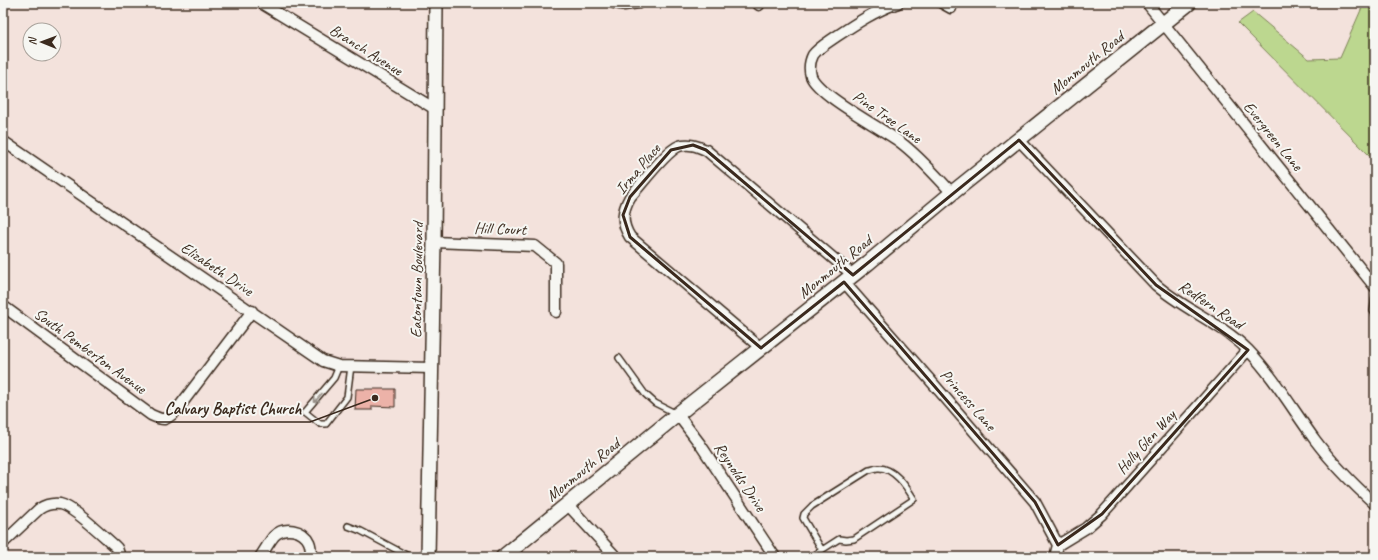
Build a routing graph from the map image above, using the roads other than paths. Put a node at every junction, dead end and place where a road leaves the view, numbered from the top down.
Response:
1 (262, 3) edge
2 (436, 3) edge
3 (614, 3) edge
4 (640, 3) edge
5 (898, 3) edge
6 (1147, 3) edge
7 (1189, 3) edge
8 (1163, 24) junction
9 (435, 109) junction
10 (1019, 140) junction
11 (3, 141) edge
12 (952, 194) junction
13 (434, 242) junction
14 (848, 278) junction
15 (1375, 287) edge
16 (1375, 296) edge
17 (3, 306) edge
18 (252, 312) junction
19 (556, 312) dead end
20 (1375, 314) edge
21 (761, 348) junction
22 (1248, 350) junction
23 (619, 358) dead end
24 (339, 366) junction
25 (351, 366) junction
26 (432, 368) junction
27 (678, 415) junction
28 (568, 504) junction
29 (1375, 504) edge
30 (348, 526) dead end
31 (3, 543) edge
32 (1058, 545) junction
33 (822, 550) junction
34 (120, 557) edge
35 (260, 557) edge
36 (311, 557) edge
37 (410, 557) edge
38 (428, 557) edge
39 (503, 557) edge
40 (616, 557) edge
41 (775, 557) edge
42 (811, 557) edge
43 (1055, 557) edge

1 - 9 street, Branch Avenue
2 - 9 street, Eatontown Boulevard
3 - 4 street
5 - 12 street, Pine Tree Lane
6 - 8 street, Evergreen Lane
7 - 8 main road, Monmouth Road
8 - 10 main road, Monmouth Road
8 - 15 street, Evergreen Lane
9 - 13 street, Eatontown Boulevard
10 - 12 main road, Monmouth Road
10 - 22 street, Redfern Road
11 - 18 street, Elizabeth Drive
12 - 14 main road, Monmouth Road
13 - 19 street, Hill Court
13 - 26 street, Eatontown Boulevard
14 - 21 main road, Monmouth Road
14 - 21 street, Irma Place
14 - 32 street, Princess Lane
16 - 20 lane
17 - 18 street, South Pemberton Avenue
18 - 24 street, Elizabeth Drive
21 - 27 main road, Monmouth Road
22 - 29 street, Redfern Road
22 - 32 street, Holly Glen Way
23 - 27 lane
24 - 25 street, Elizabeth Drive
24 -> 25 lane
25 - 26 street, Elizabeth Drive
26 - 38 street, Eatontown Boulevard
27 - 28 main road, Monmouth Road
27 - 41 street, Reynolds Drive
28 - 39 main road, Monmouth Road
28 - 40 street
30 - 37 lane
31 - 34 street
32 - 43 street
33 - 33 lane
33 - 42 lane
35 - 36 street

